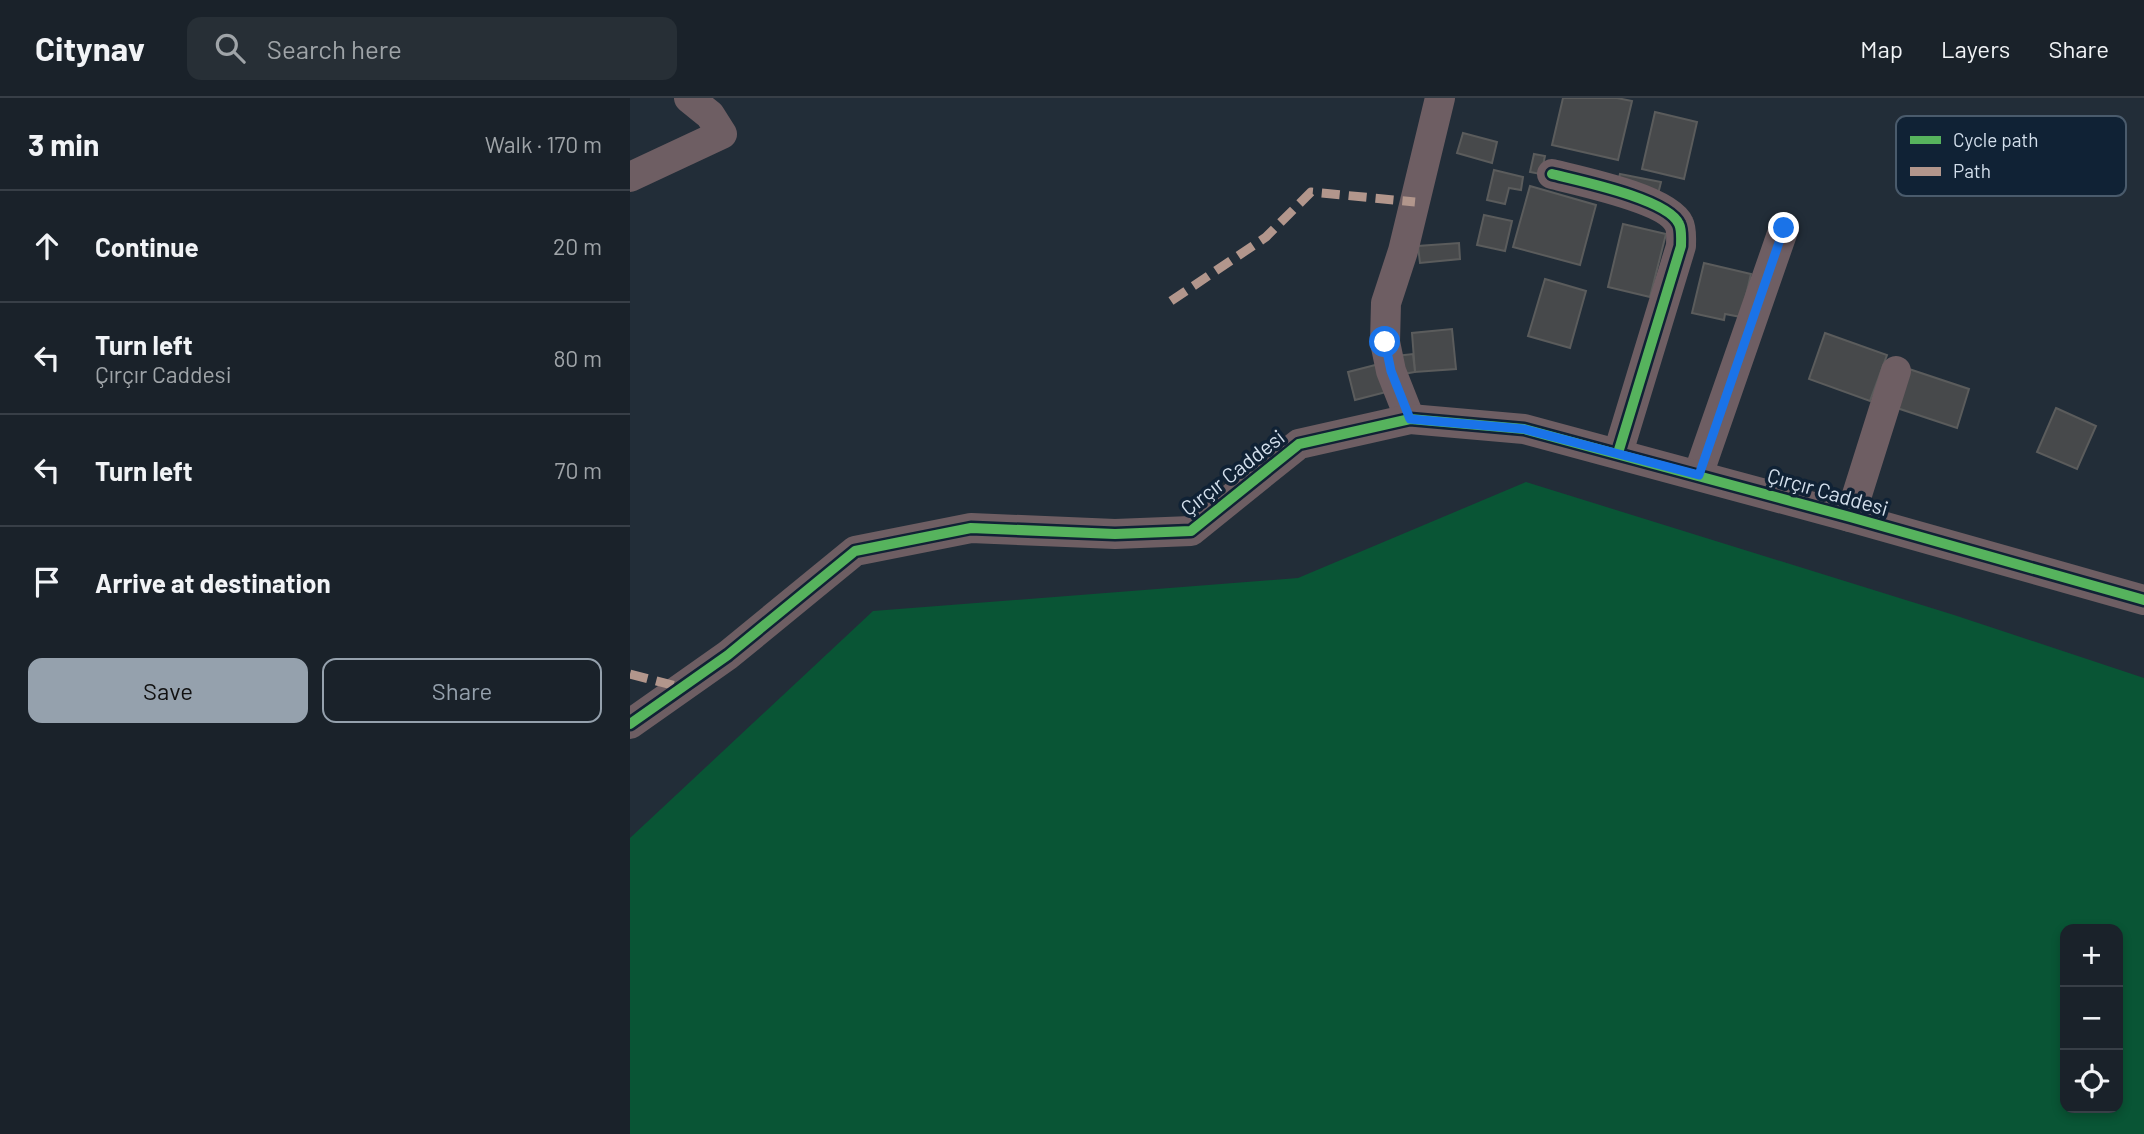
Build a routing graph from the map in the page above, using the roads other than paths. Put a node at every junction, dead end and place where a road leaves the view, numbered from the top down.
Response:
1 (689, 98) edge
2 (1440, 98) edge
3 (1552, 174) dead end
4 (630, 177) edge
5 (1784, 228) dead end
6 (1896, 371) dead end
7 (1410, 419) junction
8 (1618, 453) junction
9 (1699, 475) junction
10 (1850, 517) junction
11 (2144, 600) edge
12 (630, 724) edge

1 - 4 street
2 - 7 street
3 - 8 street
5 - 9 street
6 - 10 street
7 - 8 street, Çırçır Caddesi
7 - 12 street, Çırçır Caddesi
8 - 9 street, Çırçır Caddesi
9 - 10 street, Çırçır Caddesi
10 - 11 street, Çırçır Caddesi

